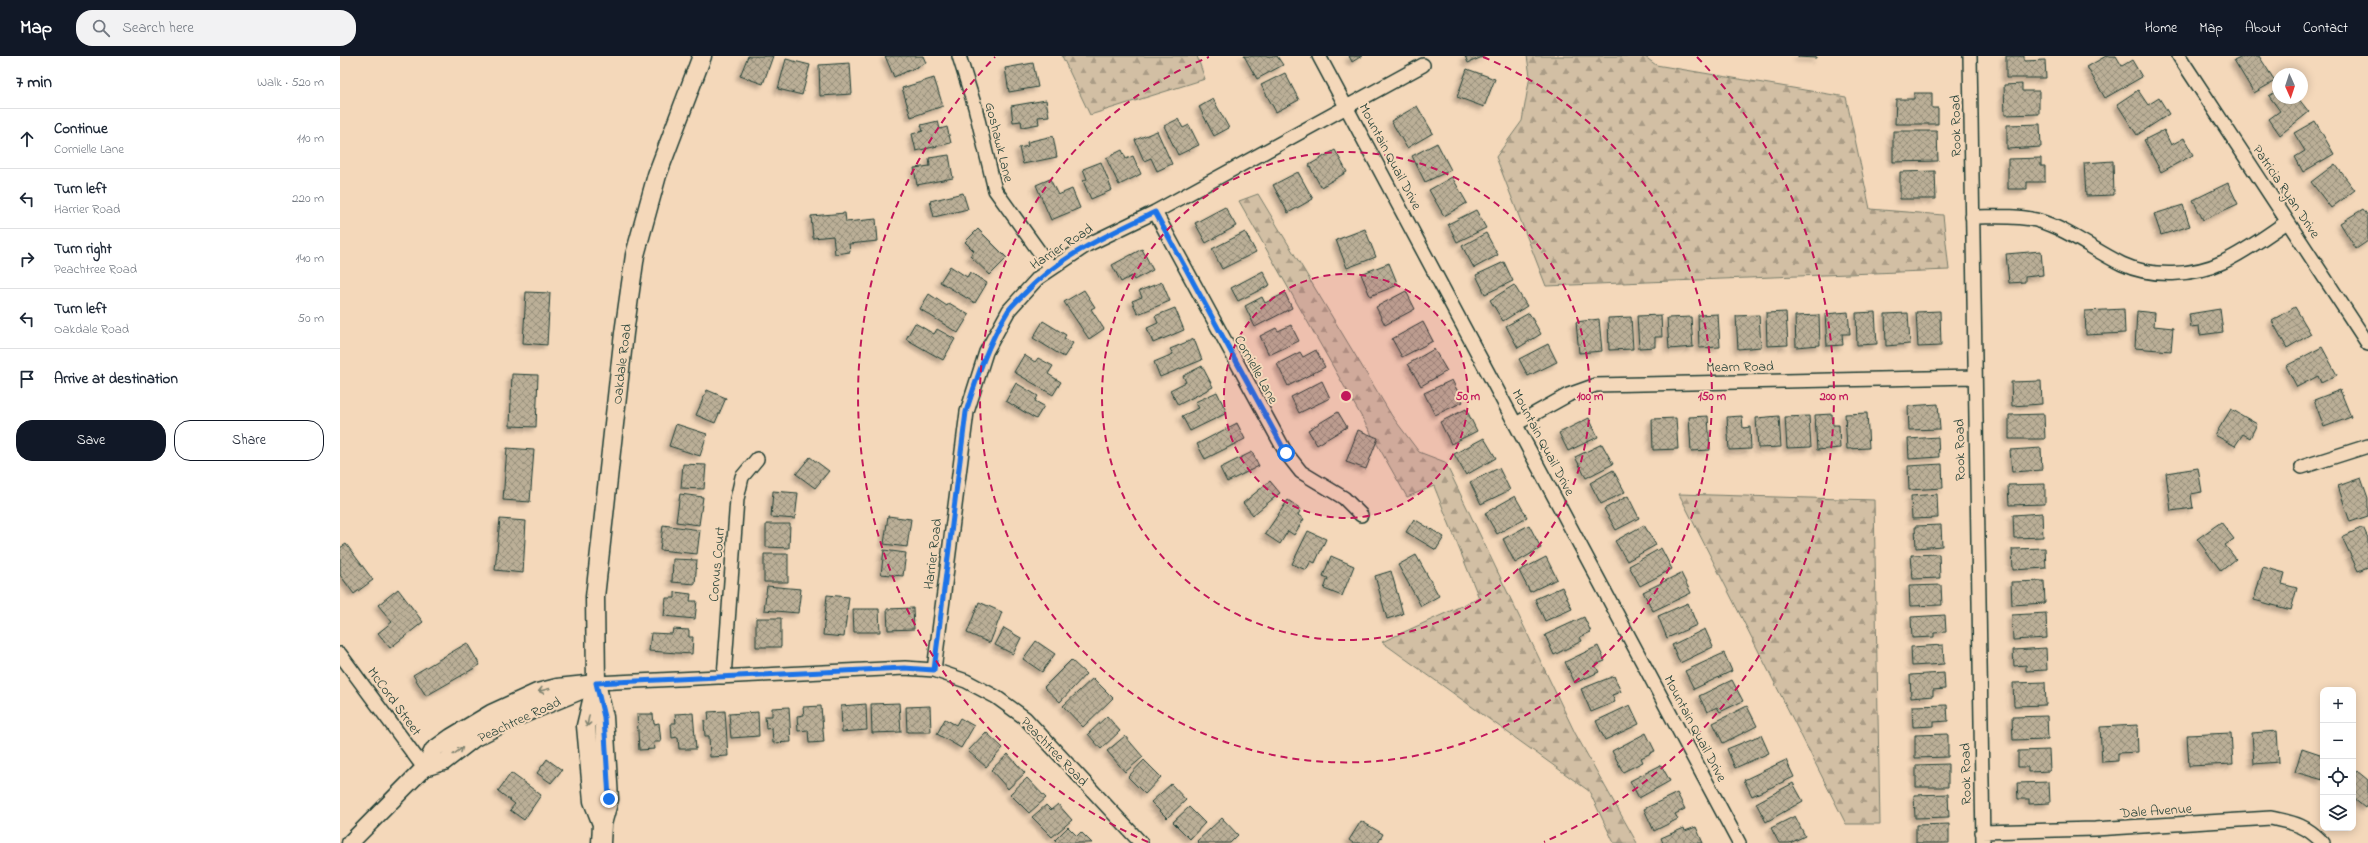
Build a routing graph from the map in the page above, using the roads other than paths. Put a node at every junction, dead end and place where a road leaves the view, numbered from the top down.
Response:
1 (702, 56) edge
2 (959, 56) edge
3 (1319, 56) edge
4 (1970, 56) edge
5 (2183, 58) edge
6 (1423, 65) dead end
7 (1347, 106) junction
8 (1155, 212) junction
9 (1972, 217) junction
10 (2287, 222) junction
11 (1051, 268) junction
12 (2368, 344) edge
13 (1974, 377) junction
14 (1516, 424) junction
15 (2368, 446) edge
16 (757, 459) dead end
17 (2302, 467) dead end
18 (1361, 515) dead end
19 (340, 654) edge
20 (934, 670) junction
21 (724, 677) junction
22 (596, 683) junction
23 (424, 768) junction
24 (1983, 838) edge
25 (350, 843) edge
26 (601, 843) edge
27 (1141, 843) edge
28 (1739, 843) edge
29 (2323, 843) edge

1 - 22 main road, Oakdale Road
2 - 11 street, Goshawk Lane
3 - 7 street, Mountain Quail Drive
4 - 9 street, Rook Road
5 - 10 street, Patricia Ryan Drive
6 - 7 street, Harrier Road
7 - 8 street, Harrier Road
7 - 14 street, Mountain Quail Drive
8 - 11 street, Harrier Road
8 - 18 street, Cornielle Lane
9 - 10 street
9 - 13 street, Rook Road
10 - 12 street, Patricia Ryan Drive
11 - 20 street, Harrier Road
13 - 14 street, Mearn Road
13 - 24 street, Rook Road
14 - 28 street, Mountain Quail Drive
15 - 17 street
16 - 21 street, Corvus Court
19 - 23 street, McCord Street
20 - 21 street, Peachtree Road
20 - 27 street, Peachtree Road
21 - 22 street, Peachtree Road
22 - 23 street, Peachtree Road
22 - 26 main road, Oakdale Road
23 - 25 street, Peachtree Road
24 - 29 street, Dale Avenue

